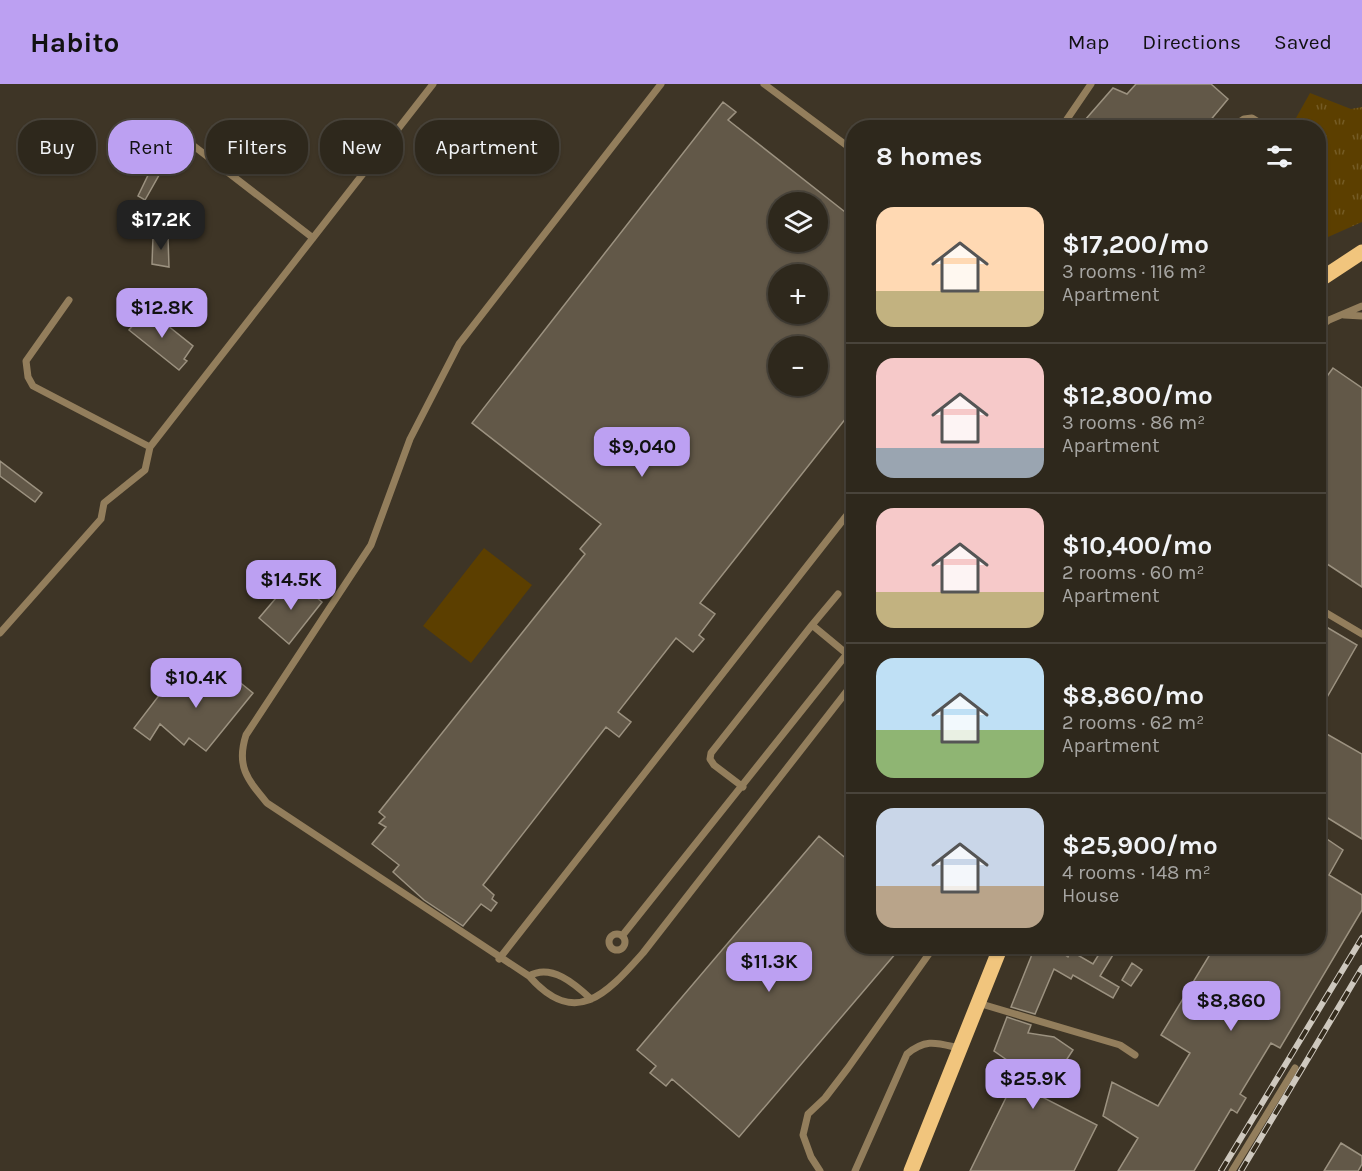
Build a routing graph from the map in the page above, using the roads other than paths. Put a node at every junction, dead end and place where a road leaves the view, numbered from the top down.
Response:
1 (433, 84) edge
2 (661, 84) edge
3 (764, 84) edge
4 (1092, 84) edge
5 (1067, 120) edge
6 (846, 145) edge
7 (194, 146) edge
8 (313, 238) junction
9 (1362, 252) edge
10 (1335, 268) junction
11 (1326, 269) edge
12 (1326, 275) edge
13 (69, 300) dead end
14 (1362, 306) edge
15 (1344, 315) junction
16 (1362, 316) edge
17 (1326, 322) edge
18 (150, 447) junction
19 (846, 516) edge
20 (838, 594) dead end
21 (1326, 613) edge
22 (812, 626) junction
23 (0, 633) edge
24 (1362, 634) edge
25 (846, 653) edge
26 (846, 655) edge
27 (846, 692) edge
28 (743, 787) junction
29 (622, 936) dead end
30 (929, 954) edge
31 (998, 954) edge
32 (499, 959) junction
33 (529, 976) junction
34 (591, 999) junction
35 (978, 1003) junction
36 (959, 1048) junction
37 (1135, 1055) dead end
38 (1295, 1068) dead end
39 (820, 1171) edge
40 (855, 1171) edge
41 (911, 1171) edge
42 (1232, 1171) edge

1 - 8 lane
2 - 32 lane
3 - 6 lane
4 - 5 lane
7 - 8 lane
8 - 18 lane
9 - 10 main road
10 - 11 lane
10 - 12 main road
13 - 18 lane
14 - 15 lane
15 - 16 lane
15 - 17 lane
18 - 23 lane
19 - 32 lane
20 - 22 lane
21 - 24 lane
22 - 25 lane
22 - 28 lane
26 - 28 lane
27 - 34 lane
28 - 29 lane
30 - 39 lane
31 - 35 main road
32 - 33 lane
33 - 34 lane
33 - 34 lane
35 - 36 main road
35 - 37 lane
36 - 40 lane
36 - 41 main road
38 - 42 lane

